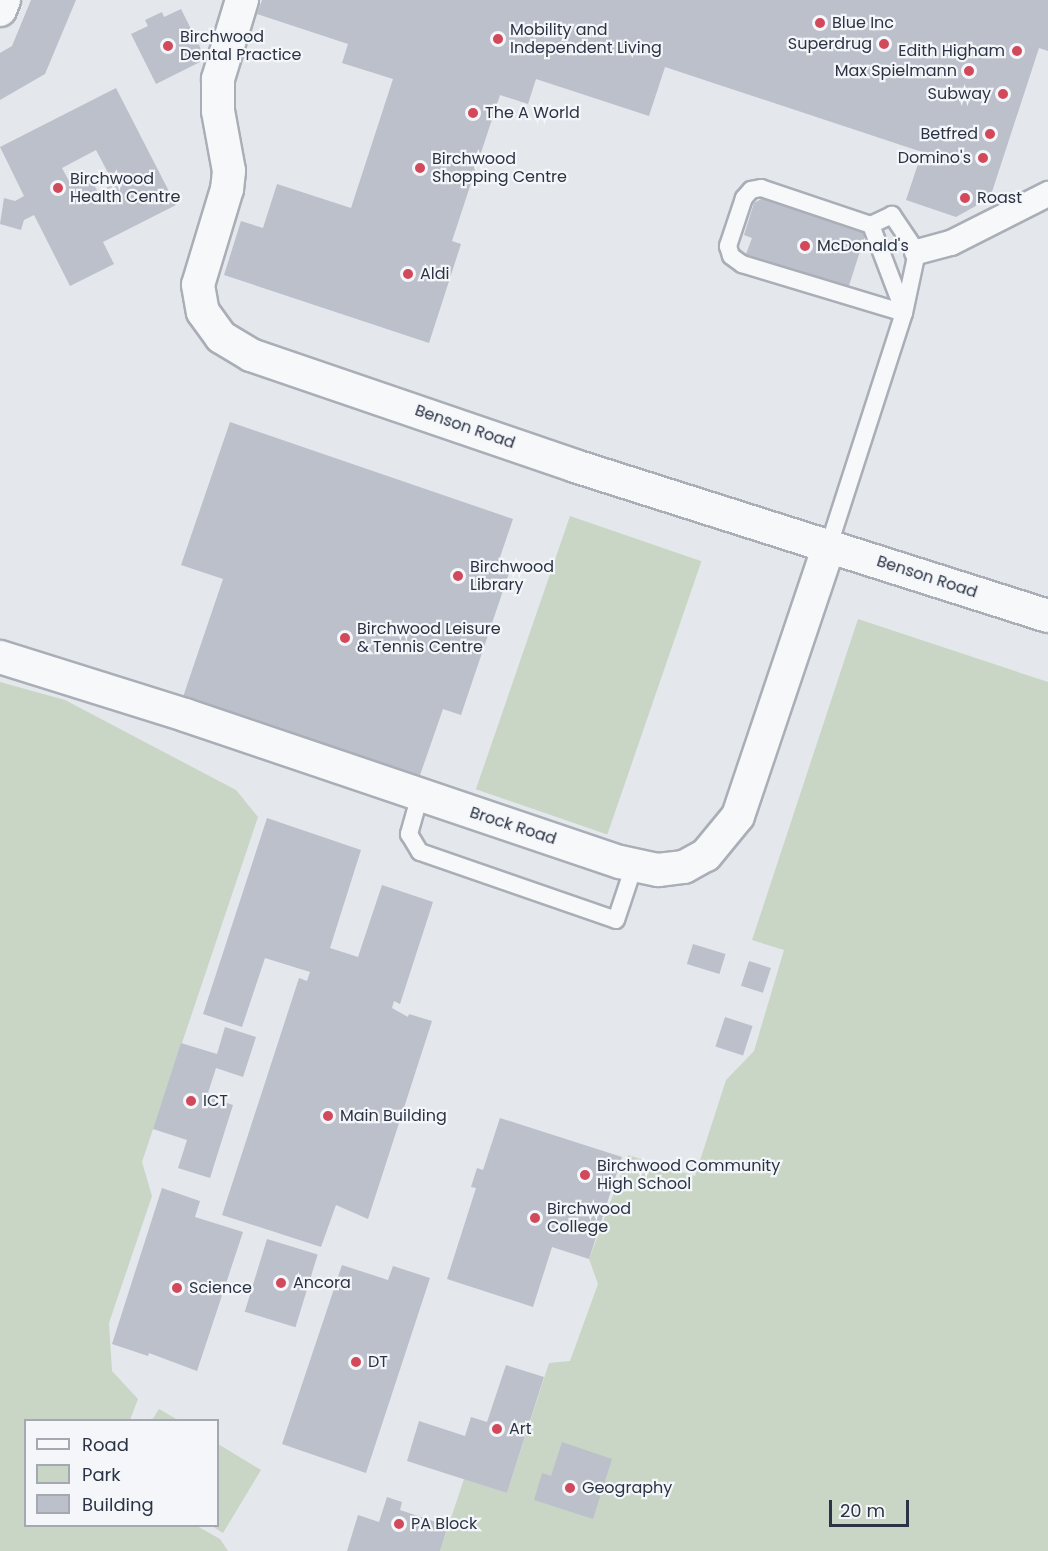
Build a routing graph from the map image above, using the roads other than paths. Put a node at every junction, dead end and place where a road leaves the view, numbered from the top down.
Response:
1 (4, 0) edge
2 (242, 0) edge
3 (0, 10) edge
4 (1048, 194) edge
5 (871, 225) junction
6 (917, 252) junction
7 (904, 313) junction
8 (829, 544) junction
9 (1048, 616) edge
10 (0, 657) edge
11 (420, 795) junction
12 (634, 866) junction

1 - 3 street
2 - 8 street, Benson Road
4 - 6 street
5 - 6 lane
5 - 7 lane
5 - 7 lane
6 - 7 lane
7 - 8 lane
8 - 9 street, Benson Road
8 - 12 street, Brock Road
10 - 11 street, Brock Road
11 - 12 street, Brock Road
11 - 12 lane

